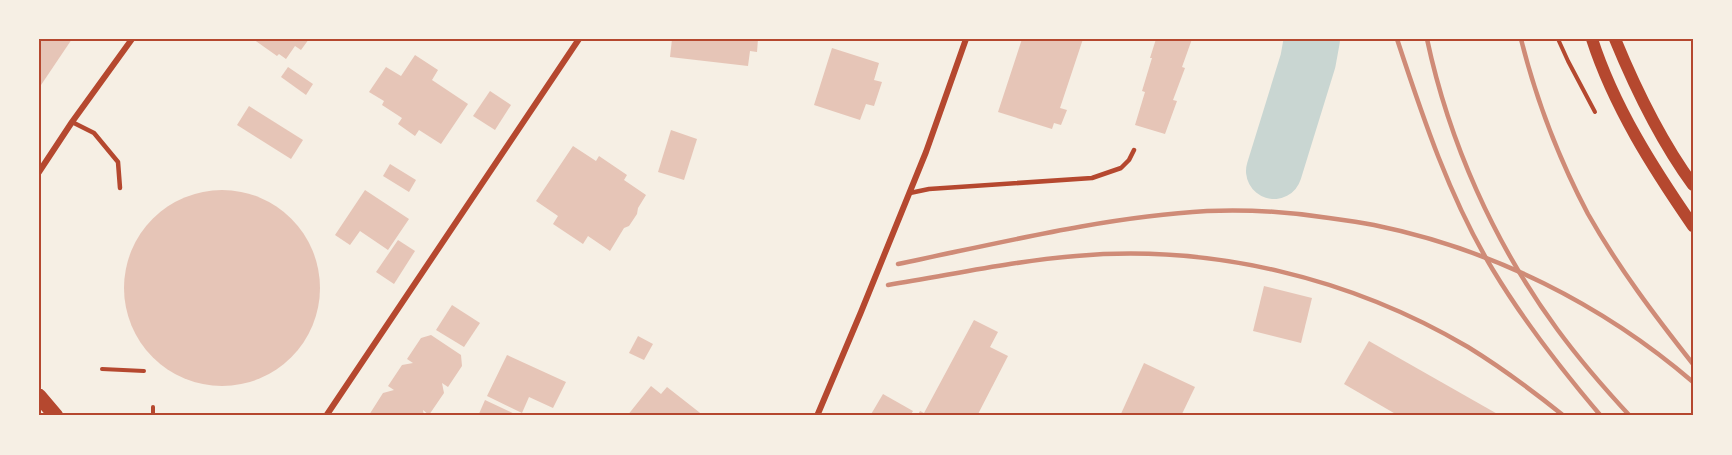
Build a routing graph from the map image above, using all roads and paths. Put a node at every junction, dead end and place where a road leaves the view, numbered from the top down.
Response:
1 (132, 39) edge
2 (579, 39) edge
3 (966, 39) edge
4 (1558, 39) edge
5 (1592, 39) edge
6 (1615, 39) edge
7 (1595, 112) dead end
8 (72, 122) junction
9 (1134, 150) dead end
10 (39, 172) edge
11 (1693, 185) edge
12 (120, 188) dead end
13 (910, 193) junction
14 (1693, 226) edge
15 (102, 369) dead end
16 (144, 371) dead end
17 (39, 396) edge
18 (153, 407) dead end
19 (56, 416) edge
20 (153, 416) edge
21 (326, 416) edge
22 (817, 416) edge

1 - 8 street
2 - 21 street
3 - 13 street
4 - 7 path
5 - 14 main road
6 - 11 main road
8 - 10 street
8 - 12 lane
9 - 13 lane
13 - 22 street
15 - 16 path
17 - 19 main road
18 - 20 path

